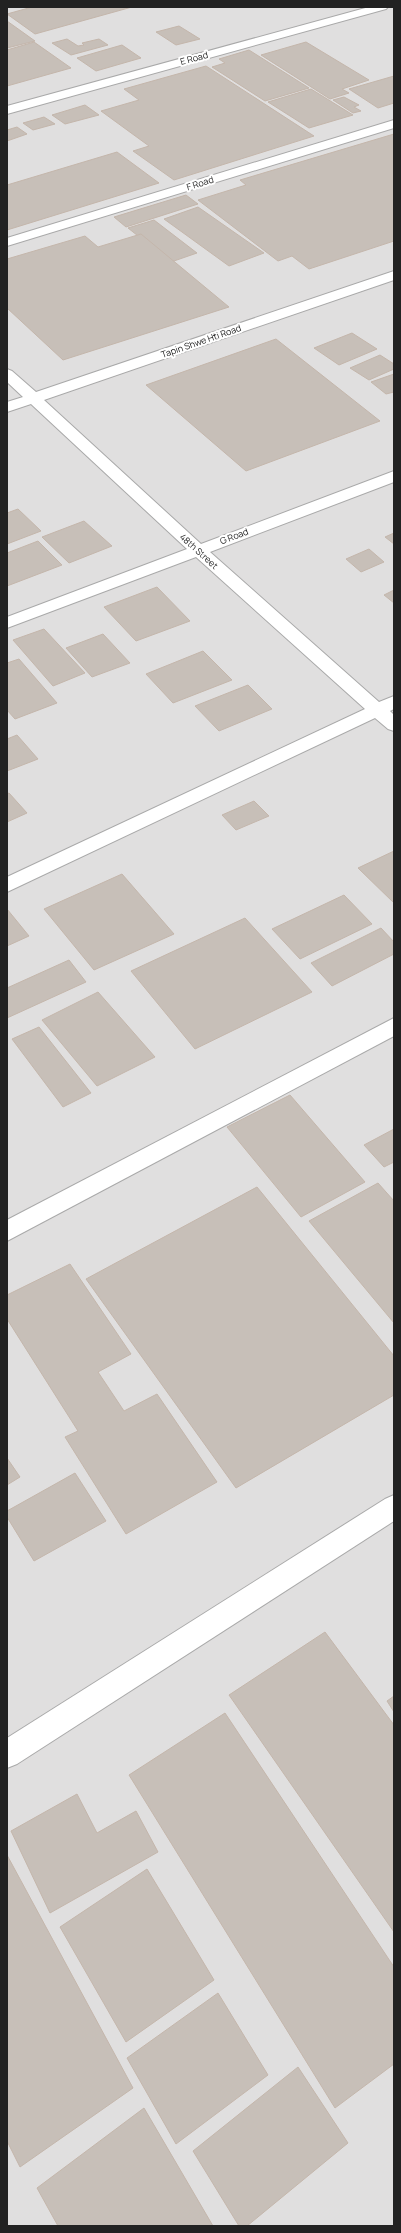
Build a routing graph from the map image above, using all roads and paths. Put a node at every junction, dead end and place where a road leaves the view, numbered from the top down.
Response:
1 (382, 7) edge
2 (7, 110) edge
3 (394, 124) edge
4 (7, 242) edge
5 (394, 275) edge
6 (7, 374) edge
7 (34, 398) junction
8 (7, 407) edge
9 (394, 476) edge
10 (198, 550) junction
11 (7, 623) edge
12 (394, 702) edge
13 (377, 710) junction
14 (394, 726) edge
15 (7, 885) edge
16 (394, 1026) edge
17 (7, 1231) edge
18 (394, 1507) edge
19 (7, 1754) edge

1 - 2 street, E Road
3 - 4 street, F Road
5 - 7 street, Tapin Shwe Hti Road
6 - 7 street, 48th Street
7 - 8 street, Tapin Shwe Hti Road
7 - 10 street, 48th Street
9 - 10 street, G Road
10 - 11 street, G Road
10 - 13 street, 48th Street
12 - 13 street
13 - 14 street, 48th Street
13 - 15 street
16 - 17 street
18 - 19 street

